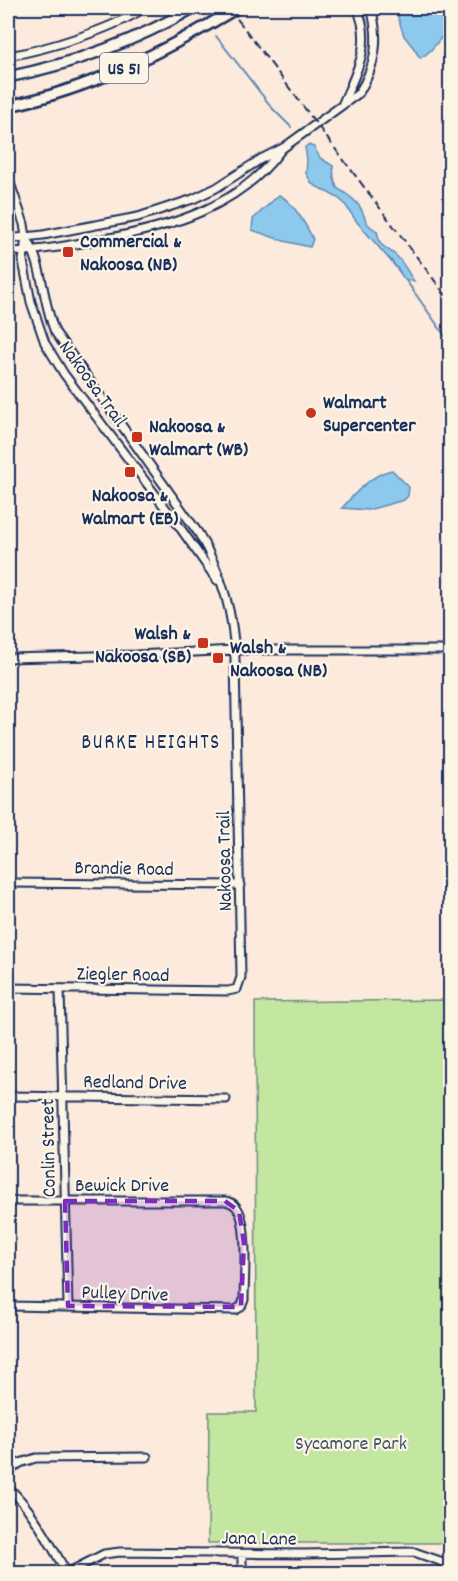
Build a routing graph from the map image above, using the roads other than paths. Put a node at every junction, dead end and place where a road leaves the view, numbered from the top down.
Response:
1 (144, 8) edge
2 (192, 8) edge
3 (225, 8) edge
4 (237, 8) edge
5 (357, 8) edge
6 (371, 8) edge
7 (214, 21) junction
8 (8, 56) edge
9 (8, 77) edge
10 (343, 103) junction
11 (8, 106) edge
12 (283, 148) junction
13 (8, 177) edge
14 (26, 237) junction
15 (8, 238) edge
16 (33, 250) junction
17 (23, 251) junction
18 (8, 252) edge
19 (222, 589) junction
20 (235, 650) junction
21 (450, 650) edge
22 (8, 658) edge
23 (8, 883) edge
24 (240, 885) junction
25 (8, 988) edge
26 (60, 989) junction
27 (237, 989) joint
28 (8, 1096) edge
29 (63, 1097) junction
30 (226, 1099) dead end
31 (8, 1201) edge
32 (65, 1201) junction
33 (8, 1306) edge
34 (68, 1306) junction
35 (241, 1308) joint
36 (147, 1457) dead end
37 (8, 1472) edge
38 (8, 1487) edge
39 (242, 1554) junction
40 (450, 1569) edge
41 (67, 1574) edge
42 (242, 1574) edge

1 - 8 street
2 - 9 main road, US 51
3 - 7 main road
4 - 7 main road, US 51
5 - 10 street
6 - 10 street
7 - 11 main road, US 51
10 - 12 street
12 - 14 street
12 - 16 street
13 - 14 street, Nakoosa Trail
14 - 15 street
14 - 16 street, Nakoosa Trail
14 - 17 street, Nakoosa Trail
16 - 17 street
16 - 19 street, Nakoosa Trail
17 - 18 street
17 - 19 street, Nakoosa Trail
19 - 20 street, Nakoosa Trail
20 - 21 street
20 - 22 street
20 - 24 street, Nakoosa Trail
23 - 24 street, Brandie Road
24 - 27 street, Nakoosa Trail
25 - 26 street, Ziegler Road
26 - 27 street, Ziegler Road
26 - 29 street, Conlin Street
28 - 29 street, Redland Drive
29 - 30 street, Redland Drive
29 - 32 street, Conlin Street
31 - 32 street, Bewick Drive
32 - 34 street, Conlin Street
32 - 35 street, Bewick Drive
33 - 34 street, Pulley Drive
34 - 35 street, Pulley Drive
36 - 37 street
38 - 41 street
39 - 40 street, Jana Lane
39 - 41 street, Jana Lane
39 - 42 street

